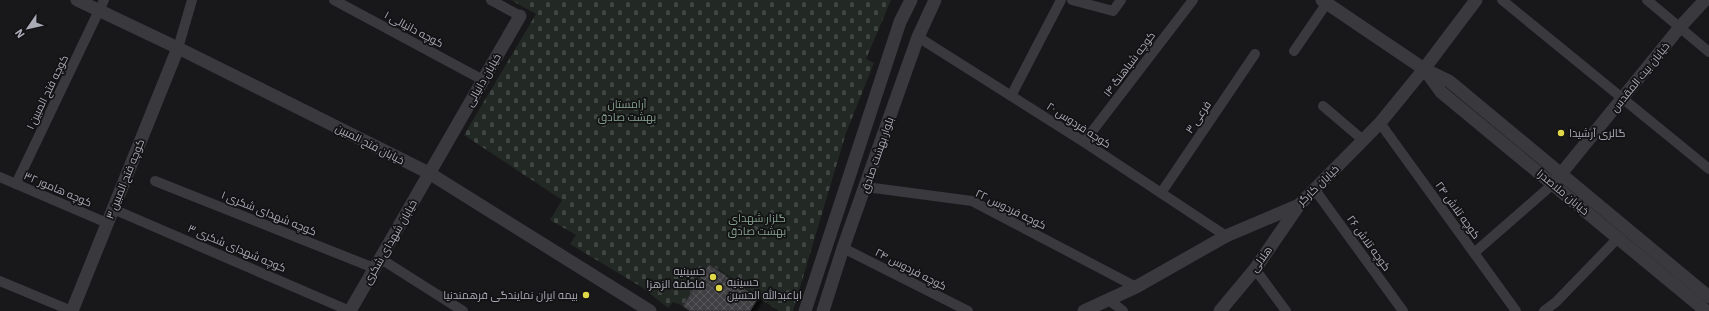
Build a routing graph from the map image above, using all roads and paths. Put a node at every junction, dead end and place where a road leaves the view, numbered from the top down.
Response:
1 (77, 0) edge
2 (192, 0) edge
3 (334, 0) edge
4 (491, 0) edge
5 (911, 0) edge
6 (935, 0) edge
7 (1061, 0) edge
8 (1072, 0) edge
9 (1120, 0) edge
10 (1193, 0) edge
11 (1476, 0) edge
12 (1502, 0) edge
13 (1647, 0) edge
14 (1705, 0) edge
15 (1326, 1) edge
16 (102, 5) edge
17 (520, 16) joint
18 (1680, 27) junction
19 (918, 37) junction
20 (178, 48) junction
21 (1294, 50) dead end
22 (1709, 52) edge
23 (1255, 54) dead end
24 (1424, 69) junction
25 (483, 80) junction
26 (1011, 96) junction
27 (1623, 98) junction
28 (1323, 106) dead end
29 (1380, 123) junction
30 (1364, 140) junction
31 (1084, 142) junction
32 (1709, 169) edge
33 (429, 174) junction
34 (0, 177) edge
35 (1557, 179) junction
36 (155, 181) dead end
37 (16, 184) junction
38 (866, 186) junction
39 (1315, 190) junction
40 (1162, 193) junction
41 (1299, 205) junction
42 (113, 209) junction
43 (107, 223) junction
44 (1226, 236) junction
45 (1618, 238) junction
46 (843, 248) junction
47 (1474, 253) junction
48 (378, 264) junction
49 (1256, 269) junction
50 (0, 281) edge
51 (1136, 287) junction
52 (1709, 297) edge
53 (1109, 300) junction
54 (72, 311) edge
55 (350, 311) edge
56 (463, 311) edge
57 (650, 311) edge
58 (805, 311) edge
59 (823, 311) edge
60 (968, 311) edge
61 (1084, 311) edge
62 (1123, 311) edge
63 (1220, 311) edge
64 (1286, 311) edge
65 (1403, 311) edge
66 (1516, 311) edge
67 (1544, 311) edge
68 (1706, 311) edge

1 - 16 street, خیابان فتح المبین
2 - 20 street
3 - 25 street, کوچه دانیالی ۱
4 - 17 street, خیابان دانیالی
5 - 58 street, بلوار بهشت صادق
6 - 19 street, بلوار بهشت صادق
7 - 26 street
8 - 9 street
10 - 31 street, کوچه شباهنگ ۱۴
11 - 24 street, خیابان کارگر
12 - 27 street
13 - 18 street
14 - 18 street, خیابان بیت المقدس
15 - 21 street
15 - 24 street, خیابان ملاصدرا
16 - 20 street, خیابان فتح المبین
16 - 37 street, کوچه فتح المبین ۱
17 - 25 street, خیابان دانیالی
18 - 22 street
18 - 27 street, خیابان بیت المقدس
19 - 26 street, کوچه فردوس ۲۰
19 - 38 street, بلوار بهشت صادق
20 - 33 street, خیابان فتح المبین
20 - 42 street, کوچه فتح المبین ۳
23 - 40 street, فرعی ۳
24 - 29 street, خیابان کارگر
24 - 35 street, خیابان ملاصدرا
25 - 33 street, خیابان دانیالی
26 - 31 street, کوچه فردوس ۲۰
27 - 32 street
27 - 35 street, خیابان بیت المقدس
28 - 30 street
29 - 30 street, خیابان کارگر
29 - 47 street, کوچه تلاش ۲۴
30 - 39 street, خیابان کارگر
31 - 40 street, کوچه فردوس ۲۰
33 - 48 street, خیابان شهدای شکری
33 - 57 street, خیابان فتح المبین
34 - 37 street, کوچه هامور ۳۲
35 - 45 street, خیابان ملاصدرا
35 - 47 street
35 - 52 street, خیابان ملاصدرا
36 - 48 street, کوچه شهدای شکری ۱
37 - 43 street, کوچه هامور ۳۲
38 - 46 street, بلوار بهشت صادق
38 - 51 street, کوچه فردوس ۲۲
39 - 41 street, خیابان کارگر
39 - 65 street, کوچه تلاش ۲۶
40 - 44 street, کوچه فردوس ۲۰
41 - 44 street, خیابان کارگر
41 - 49 street, هلالی
42 - 43 street, کوچه فتح المبین ۳
42 - 55 street, کوچه شهدای شکری ۳
43 - 54 street, کوچه فتح المبین ۳
44 - 51 street, خیابان کارگر
45 - 67 street
45 - 68 street, خیابان ملاصدرا
46 - 59 street, بلوار بهشت صادق
46 - 60 street, کوچه فردوس ۲۴
47 - 66 street, کوچه تلاش ۲۴
48 - 55 street, خیابان شهدای شکری
48 - 56 street, کوچه شهدای شکری ۱
49 - 63 street, هلالی
49 - 64 street
50 - 54 street
51 - 53 street, خیابان کارگر
53 - 61 street, خیابان کارگر
53 - 62 street

